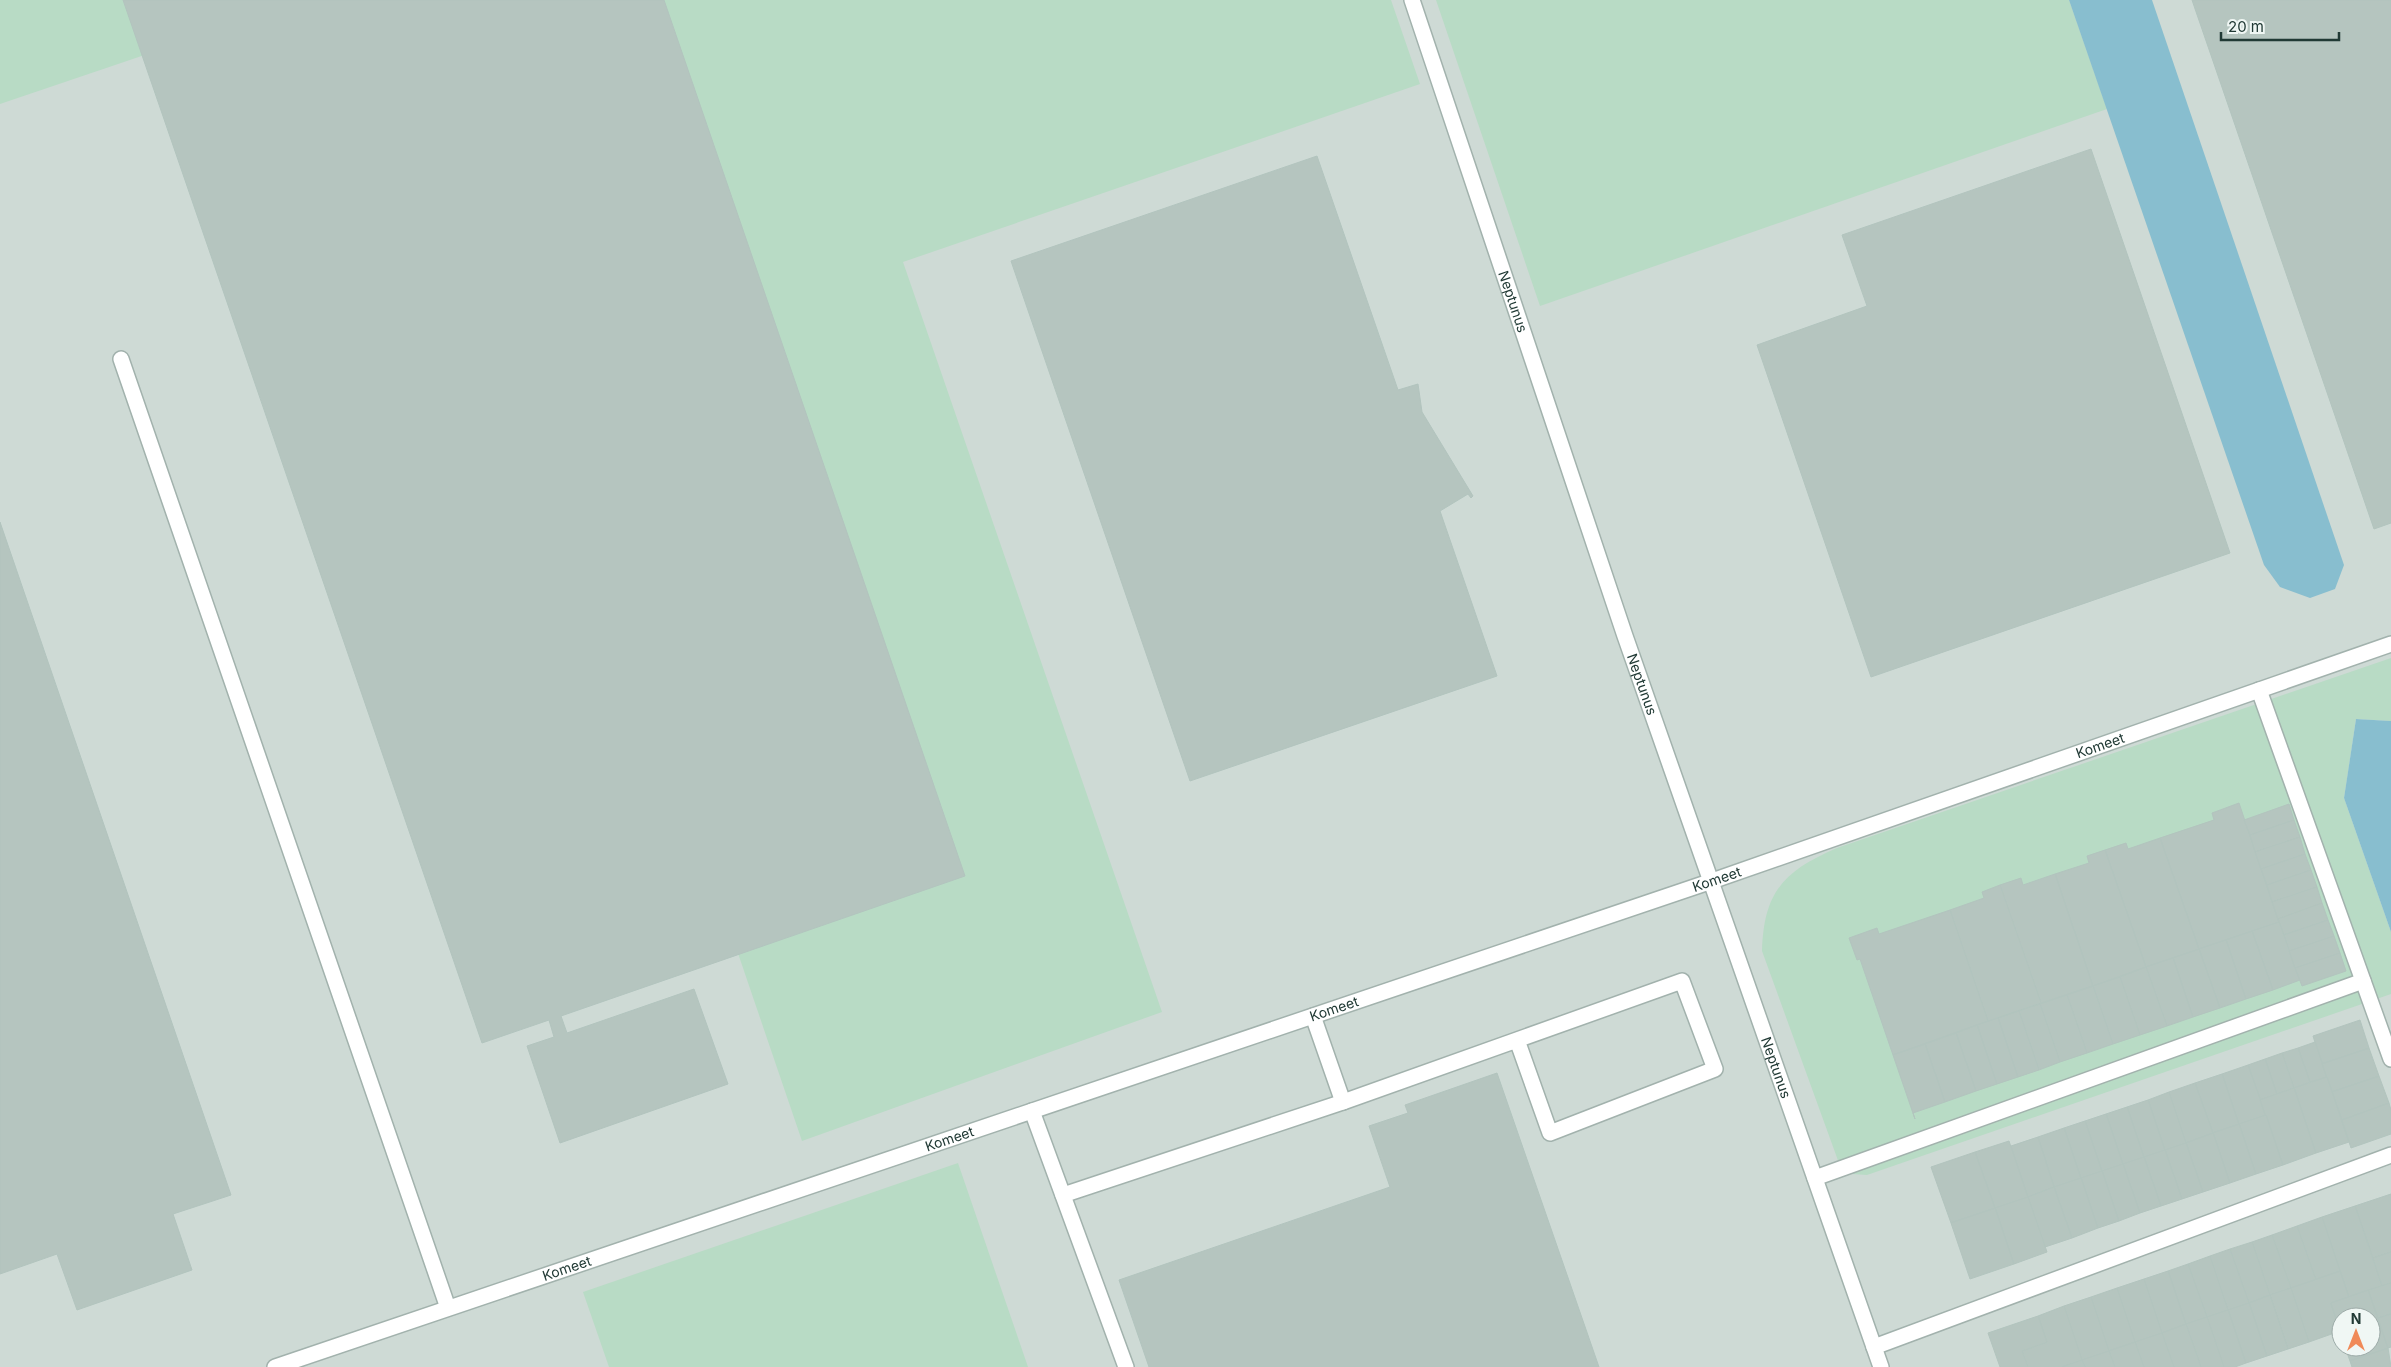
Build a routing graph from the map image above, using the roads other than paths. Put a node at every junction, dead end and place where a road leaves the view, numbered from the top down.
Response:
1 (1412, 0) edge
2 (121, 359) dead end
3 (2391, 644) edge
4 (2260, 690) junction
5 (1712, 881) junction
6 (2363, 981) junction
7 (1313, 1016) junction
8 (1517, 1040) junction
9 (2391, 1059) edge
10 (1343, 1102) junction
11 (1032, 1111) junction
12 (2391, 1155) edge
13 (1815, 1178) junction
14 (1063, 1195) junction
15 (448, 1308) junction
16 (1874, 1347) junction
17 (275, 1367) edge
18 (1126, 1367) edge
19 (1881, 1367) edge

1 - 5 street, Neptunus
2 - 15 street
3 - 4 street, Komeet
4 - 5 street, Komeet
4 - 6 street
5 - 7 street, Komeet
5 - 13 street, Neptunus
6 - 9 street
6 - 13 street
7 - 10 street
7 - 11 street, Komeet
8 - 8 street
8 - 10 street
10 - 14 street
11 - 14 street
11 - 15 street, Komeet
12 - 16 street
13 - 16 street, Neptunus
14 - 18 street
15 - 17 street, Komeet
16 - 19 street, Neptunus

